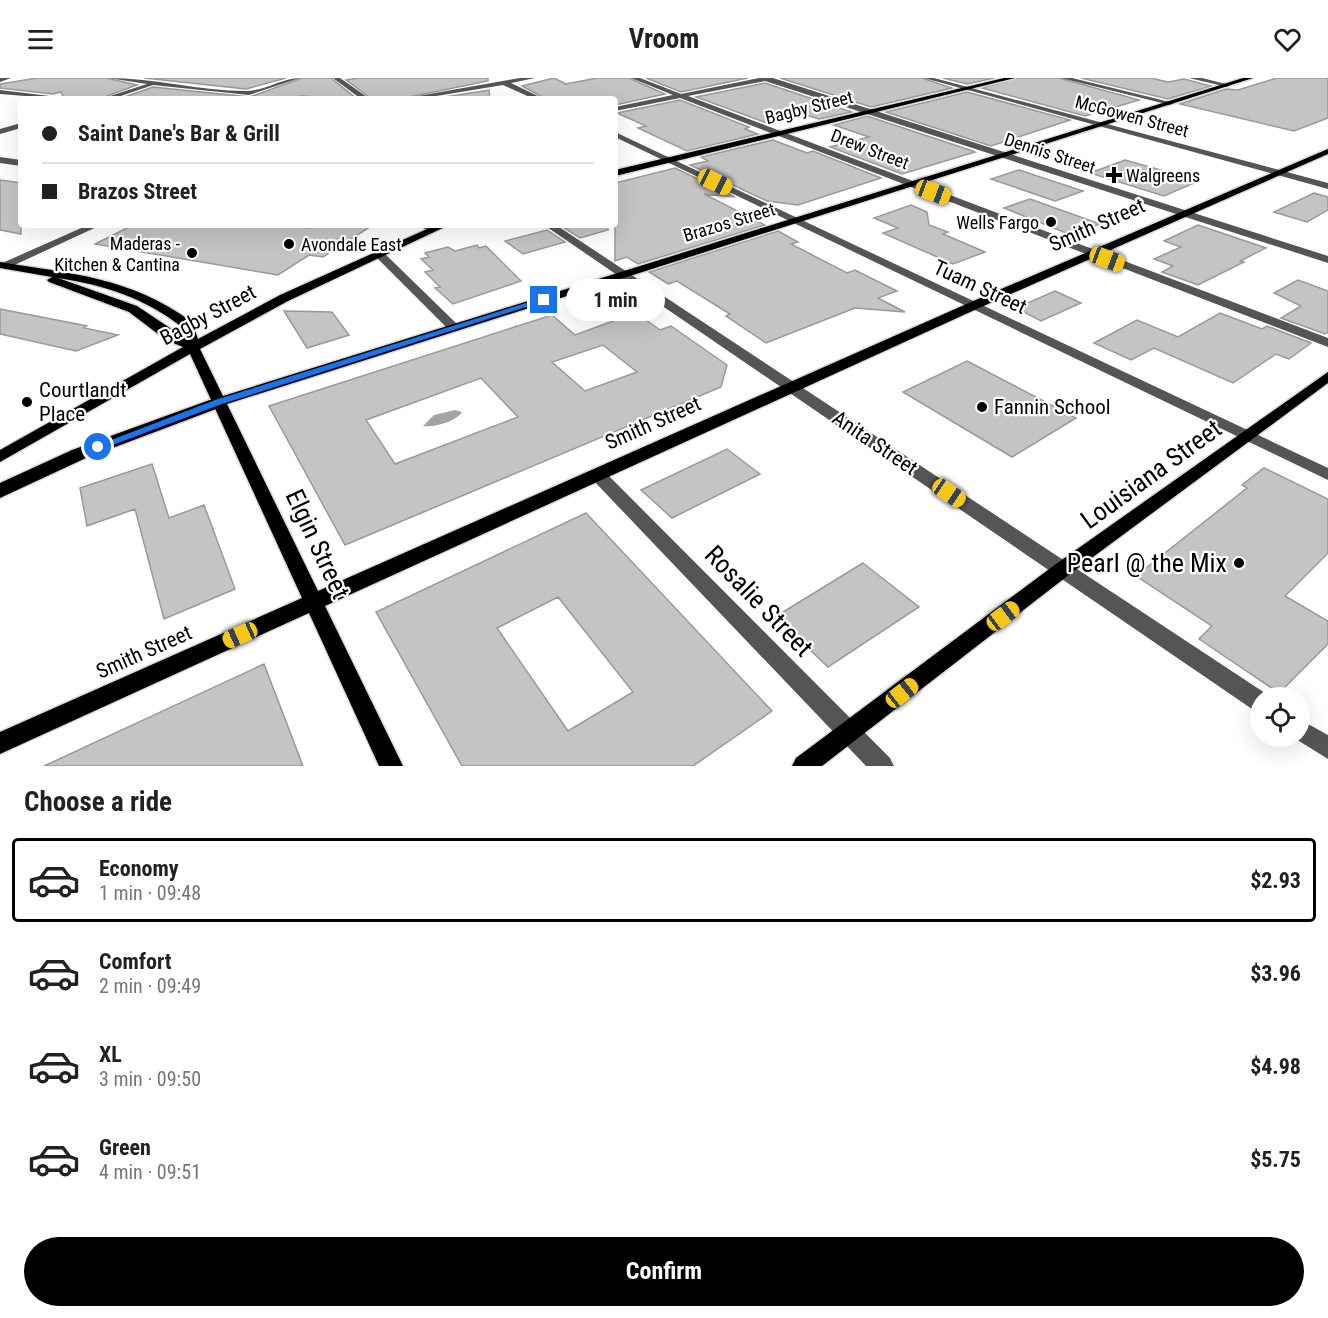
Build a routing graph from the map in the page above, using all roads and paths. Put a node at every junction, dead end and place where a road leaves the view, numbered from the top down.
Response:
1 (8, 78) edge
2 (111, 78) edge
3 (173, 78) edge
4 (297, 78) edge
5 (336, 78) edge
6 (495, 78) edge
7 (532, 78) edge
8 (634, 78) edge
9 (766, 78) edge
10 (927, 78) edge
11 (1012, 78) edge
12 (1064, 78) edge
13 (1192, 78) edge
14 (1250, 78) edge
15 (0, 80) edge
16 (157, 83) junction
17 (504, 83) junction
18 (1227, 85) junction
19 (967, 89) junction
20 (0, 92) edge
21 (33, 96) edge
22 (115, 96) edge
23 (362, 96) edge
24 (424, 96) edge
25 (533, 96) edge
26 (680, 96) junction
27 (1170, 103) junction
28 (618, 108) edge
29 (868, 112) junction
30 (1101, 125) junction
31 (18, 126) edge
32 (0, 132) edge
33 (780, 134) junction
34 (618, 135) edge
35 (1328, 151) edge
36 (1004, 155) junction
37 (0, 160) edge
38 (671, 160) junction
39 (18, 163) edge
40 (618, 172) edge
41 (1278, 172) junction
42 (913, 184) junction
43 (1328, 186) edge
44 (1184, 213) junction
45 (796, 222) junction
46 (89, 228) edge
47 (424, 228) edge
48 (554, 228) edge
49 (378, 253) junction
50 (1093, 253) junction
51 (1328, 260) edge
52 (2, 266) edge
53 (45, 274) junction
54 (624, 275) junction
55 (975, 305) junction
56 (454, 328) junction
57 (1328, 343) edge
58 (193, 347) junction
59 (1328, 376) edge
60 (793, 387) junction
61 (218, 402) junction
62 (1247, 436) junction
63 (0, 458) edge
64 (597, 474) junction
65 (1328, 474) edge
66 (0, 491) edge
67 (1063, 569) junction
68 (314, 602) junction
69 (1250, 695) edge
70 (850, 733) junction
71 (1310, 736) edge
72 (0, 743) edge
73 (1328, 748) edge
74 (391, 766) edge
75 (804, 766) edge
76 (882, 766) edge

1 - 15 street
2 - 16 street
3 - 16 street
4 - 16 street
5 - 23 street
6 - 17 street
7 - 17 street
8 - 26 street, Drew Street
9 - 26 street
9 - 29 street, Dennis Street
10 - 19 street, McGowen Street
11 - 19 main road, Bagby Street
12 - 27 street
13 - 18 street
14 - 18 main road, Brazos Street
16 - 22 street
17 - 24 street
17 - 25 street
18 - 27 main road, Brazos Street
19 - 29 main road, Bagby Street
19 - 30 street, McGowen Street
20 - 21 street
26 - 28 street
26 - 33 street, Drew Street
27 - 30 main road, Brazos Street
29 - 33 main road, Bagby Street
29 - 36 street, Dennis Street
30 - 36 main road, Brazos Street
30 - 41 street, McGowen Street
31 - 32 street
33 - 38 main road, Bagby Street
33 - 42 street, Drew Street
34 - 38 street, Tuam Street
35 - 41 main road, Smith Street
36 - 42 main road, Brazos Street
36 - 44 street, Dennis Street
37 - 39 street
38 - 40 main road, Bagby Street
38 - 45 street, Tuam Street
41 - 43 street, McGowen Street
41 - 44 main road, Smith Street
42 - 45 main road, Brazos Street
42 - 50 street, Drew Street
44 - 50 main road, Smith Street
44 - 51 street, Dennis Street
45 - 54 main road, Brazos Street
45 - 55 street, Tuam Street
46 - 52 street
47 - 49 main road, Bagby Street
48 - 54 street, Anita Street
49 - 56 street
49 - 58 main road, Bagby Street
50 - 55 main road, Smith Street
50 - 57 street, Drew Street
52 - 53 main road
53 - 58 main road
53 - 58 main road, Elgin Street
54 - 56 main road, Brazos Street
54 - 60 street, Anita Street
55 - 60 main road, Smith Street
55 - 62 street, Tuam Street
56 - 61 main road, Brazos Street
58 - 61 main road, Elgin Street
58 - 63 main road, Bagby Street
59 - 62 main road, Louisiana Street
60 - 64 main road, Smith Street
60 - 67 street, Anita Street
61 - 66 highway
61 - 68 main road, Elgin Street
62 - 65 street, Tuam Street
62 - 67 main road, Louisiana Street
64 - 68 main road, Smith Street
64 - 70 street, Rosalie Street
67 - 69 street, Anita Street
67 - 70 main road, Louisiana Street
68 - 72 main road, Smith Street
68 - 74 main road, Elgin Street
70 - 75 main road, Louisiana Street
70 - 76 street, Rosalie Street
71 - 73 street

